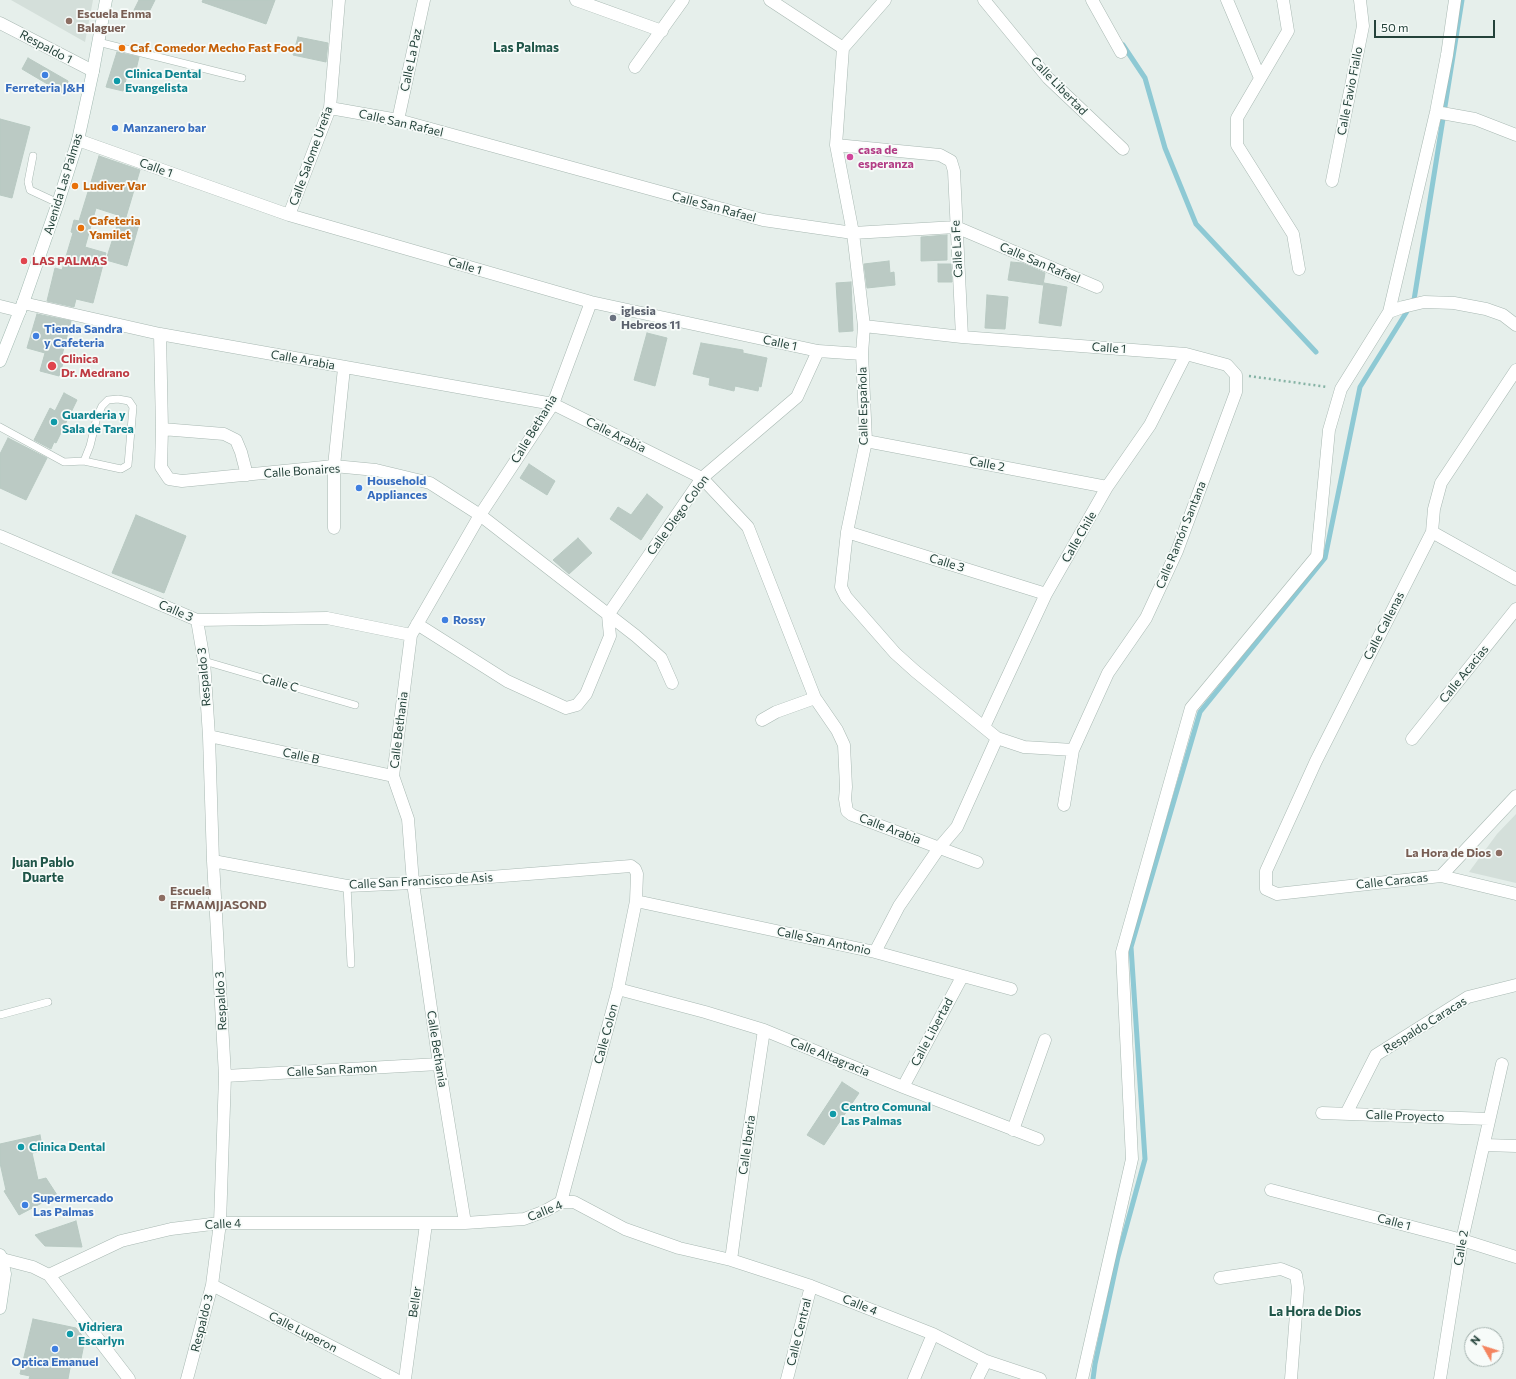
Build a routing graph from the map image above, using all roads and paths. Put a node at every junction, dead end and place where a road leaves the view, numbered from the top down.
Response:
1 (106, 0) edge
2 (339, 0) edge
3 (424, 0) edge
4 (576, 0) edge
5 (683, 0) edge
6 (770, 0) edge
7 (885, 0) edge
8 (984, 0) edge
9 (1092, 0) edge
10 (1227, 0) edge
11 (1283, 0) edge
12 (1360, 0) edge
13 (1455, 0) edge
14 (0, 23) edge
15 (662, 31) junction
16 (98, 42) junction
17 (843, 48) junction
18 (1121, 52) dead end
19 (635, 68) dead end
20 (93, 72) junction
21 (242, 78) dead end
22 (1260, 78) junction
23 (330, 108) junction
24 (1436, 112) junction
25 (398, 120) junction
26 (1516, 135) edge
27 (78, 140) junction
28 (836, 144) junction
29 (1123, 149) dead end
30 (33, 156) dead end
31 (1332, 181) dead end
32 (58, 203) junction
33 (289, 215) junction
34 (956, 227) junction
35 (853, 233) junction
36 (1299, 269) dead end
37 (1097, 287) dead end
38 (591, 302) junction
39 (0, 306) edge
40 (22, 307) junction
41 (1389, 312) junction
42 (1516, 325) edge
43 (864, 326) junction
44 (160, 334) junction
45 (962, 337) junction
46 (818, 351) junction
47 (862, 354) junction
48 (1186, 354) junction
49 (0, 362) edge
50 (344, 368) junction
51 (1516, 370) edge
52 (1236, 375) junction
53 (1342, 389) junction
54 (553, 404) junction
55 (0, 427) edge
56 (162, 429) junction
57 (866, 440) junction
58 (84, 461) junction
59 (334, 466) junction
60 (247, 475) junction
61 (702, 478) junction
62 (1107, 487) junction
63 (480, 515) junction
64 (334, 528) dead end
65 (847, 532) junction
66 (1432, 532) junction
67 (0, 536) edge
68 (1516, 579) edge
69 (1046, 594) junction
70 (1516, 609) edge
71 (608, 615) junction
72 (197, 620) junction
73 (417, 624) junction
74 (411, 635) junction
75 (204, 661) junction
76 (672, 683) dead end
77 (815, 698) junction
78 (355, 705) dead end
79 (762, 720) dead end
80 (984, 727) junction
81 (209, 736) junction
82 (997, 738) junction
83 (1412, 739) dead end
84 (1073, 750) junction
85 (393, 776) junction
86 (1516, 796) edge
87 (1064, 805) dead end
88 (939, 848) junction
89 (214, 861) junction
90 (977, 862) dead end
91 (631, 866) joint
92 (1441, 876) junction
93 (413, 883) junction
94 (348, 886) junction
95 (1266, 889) joint
96 (1516, 894) edge
97 (636, 901) junction
98 (875, 952) junction
99 (351, 964) dead end
100 (962, 976) junction
101 (1516, 985) edge
102 (618, 989) junction
103 (1011, 989) dead end
104 (48, 1002) dead end
105 (0, 1015) edge
106 (764, 1030) junction
107 (1045, 1040) dead end
108 (439, 1064) junction
109 (1502, 1064) dead end
110 (225, 1076) junction
111 (903, 1087) junction
112 (1322, 1113) dead end
113 (1346, 1114) junction
114 (1489, 1119) junction
115 (1013, 1130) junction
116 (1038, 1139) dead end
117 (1485, 1145) junction
118 (1516, 1146) edge
119 (1271, 1190) dead end
120 (561, 1202) junction
121 (220, 1223) junction
122 (465, 1223) junction
123 (426, 1224) junction
124 (1462, 1240) junction
125 (1, 1257) edge
126 (1516, 1258) edge
127 (731, 1260) junction
128 (49, 1275) junction
129 (1220, 1278) dead end
130 (212, 1285) junction
131 (811, 1286) junction
132 (0, 1308) edge
133 (932, 1334) junction
134 (986, 1361) junction
135 (129, 1379) edge
136 (187, 1379) edge
137 (395, 1379) edge
138 (405, 1379) edge
139 (787, 1379) edge
140 (914, 1379) edge
141 (977, 1379) edge
142 (1040, 1379) edge
143 (1082, 1379) edge
144 (1291, 1379) edge
145 (1440, 1379) edge

1 - 16 street, Avenida Las Palmas
2 - 23 street, Calle Salome Ureña
3 - 25 street, Calle La Paz
4 - 15 street
5 - 15 street
6 - 17 street
7 - 17 street
8 - 29 street, Calle Libertad
9 - 18 street
10 - 22 street
11 - 22 street
12 - 31 street, Calle Favio Fiallo
13 - 24 street
14 - 20 street, Respaldo 1
15 - 19 street
16 - 20 street, Avenida Las Palmas
16 - 21 lane
17 - 28 street, Calle Española
20 - 27 street, Avenida Las Palmas
22 - 36 street
23 - 25 street, Calle San Rafael
23 - 33 street, Calle Salome Ureña
24 - 26 street
24 - 41 street
25 - 35 street, Calle San Rafael
27 - 32 street, Avenida Las Palmas
27 - 33 street, Calle 1
28 - 34 street, Calle La Fe
28 - 35 street, Calle Española
30 - 32 lane
32 - 40 street, Avenida Las Palmas
33 - 38 street, Calle 1
34 - 35 street, Calle San Rafael
34 - 37 street, Calle San Rafael
34 - 45 street, Calle La Fe
35 - 43 street, Calle Española
38 - 46 street, Calle 1
38 - 54 street, Calle Bethania
39 - 40 street, Calle Arabia
40 - 44 street, Calle Arabia
40 - 49 street, Avenida Las Palmas
41 - 42 street
41 - 53 street
43 - 45 street, Calle 1
43 - 47 street, Calle Española
44 - 50 street, Calle Arabia
44 - 56 street, Calle Bonaires
45 - 48 street, Calle 1
46 - 47 street, Calle 1
46 - 61 street, Calle Diego Colon
47 - 57 street, Calle Española
48 - 52 street, Calle 1
48 - 62 street, Calle Chile
50 - 54 street, Calle Arabia
50 - 59 street
51 - 66 street, Calle Callenas
52 - 53 path
52 - 84 street, Calle Ramón Santana
53 - 143 street
54 - 61 street, Calle Arabia
54 - 63 street, Calle Bethania
55 - 58 lane
56 - 60 street
56 - 60 street, Calle Bonaires
57 - 62 street, Calle 2
57 - 65 street, Calle Española
58 - 58 lane
59 - 60 street, Calle Bonaires
59 - 63 street, Calle Bonaires
59 - 64 street
61 - 71 street, Calle Diego Colon
61 - 77 street, Calle Arabia
62 - 69 street, Calle Chile
63 - 71 street, Calle Bonaires
63 - 73 street, Calle Bethania
65 - 69 street, Calle 3
65 - 80 street, Calle Española
66 - 68 street
66 - 95 street, Calle Callenas
67 - 72 street, Calle 3
69 - 80 street, Calle Chile
70 - 83 street, Calle Acacias
71 - 73 street
71 - 76 street, Calle Bonaires
72 - 74 street, Calle 3
72 - 75 street, Respaldo 3
73 - 74 street, Calle Bethania
74 - 85 street, Calle Bethania
75 - 78 lane, Calle C
75 - 81 street, Respaldo 3
77 - 79 street
77 - 88 street, Calle Arabia
80 - 82 street, Calle Española
81 - 85 street, Calle B
81 - 89 street, Respaldo 3
82 - 84 street
82 - 88 street
84 - 87 street, Calle Ramón Santana
85 - 93 street, Calle Bethania
86 - 92 street
88 - 90 street, Calle Arabia
88 - 98 street
89 - 94 street, Calle San Francisco de Asis
89 - 110 street, Respaldo 3
91 - 93 street, Calle San Francisco de Asis
91 - 97 street, Calle Colon
92 - 95 street, Calle Caracas
92 - 96 street, Calle Caracas
93 - 94 street, Calle San Francisco de Asis
93 - 108 street, Calle Bethania
94 - 99 lane
97 - 98 street, Calle San Antonio
97 - 102 street, Calle Colon
98 - 100 street, Calle San Antonio
100 - 103 street, Calle San Antonio
100 - 111 street, Calle Libertad
101 - 113 street, Respaldo Caracas
102 - 106 street, Calle Altagracia
102 - 120 street, Calle Colon
104 - 105 lane
106 - 111 street, Calle Altagracia
106 - 127 street, Calle Iberia
107 - 115 street
108 - 110 street, Calle San Ramon
108 - 122 street, Calle Bethania
109 - 114 street, Calle 2
110 - 121 street, Respaldo 3
111 - 115 street, Calle Altagracia
112 - 113 street, Calle Proyecto
113 - 114 street, Calle Proyecto
114 - 117 street, Calle 2
115 - 116 street, Calle Altagracia
117 - 118 street
117 - 124 street, Calle 2
119 - 124 street, Calle 1
120 - 122 street, Calle 4
120 - 127 street, Calle 4
121 - 123 street, Calle 4
121 - 128 street, Calle 4
121 - 130 street, Respaldo 3
122 - 123 street, Calle 4
123 - 138 street, Beller
124 - 126 street, Calle 1
124 - 145 street, Calle 2
125 - 128 street
125 - 132 street
127 - 131 street, Calle 4
128 - 135 street
129 - 144 street
130 - 136 street, Respaldo 3
130 - 137 street, Calle Luperon
131 - 133 street, Calle 4
131 - 139 street, Calle Central
133 - 134 street, Calle 4
133 - 140 street
134 - 141 street
134 - 142 street, Calle 4

